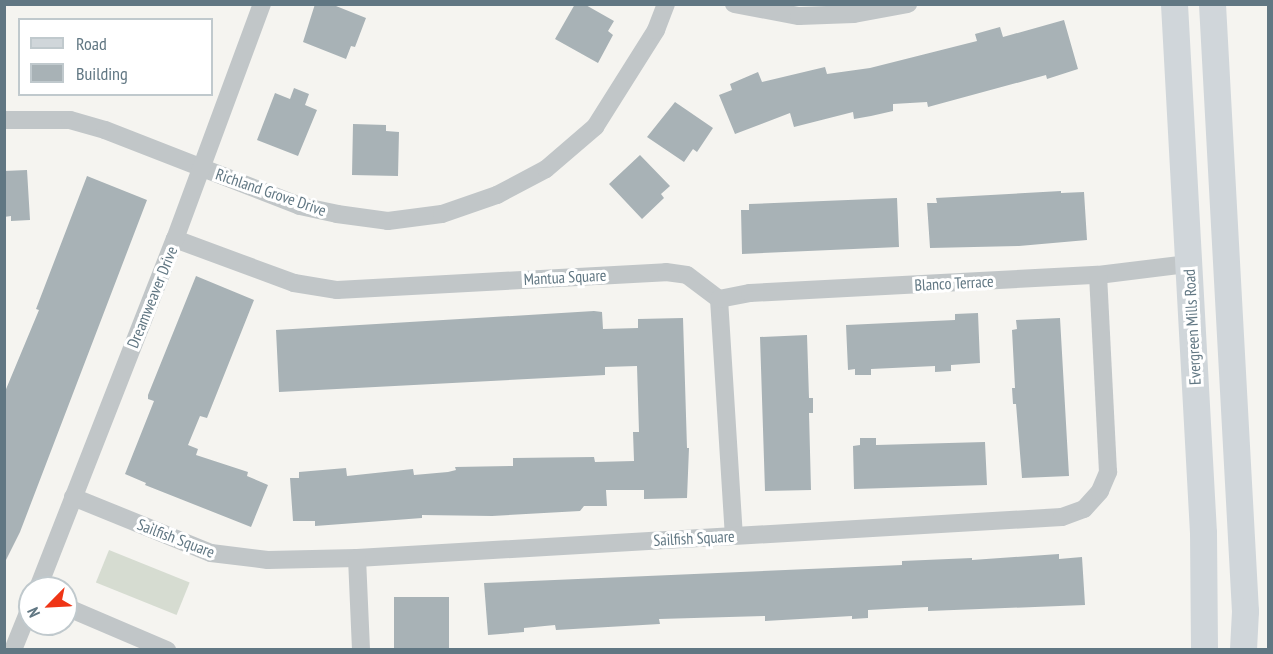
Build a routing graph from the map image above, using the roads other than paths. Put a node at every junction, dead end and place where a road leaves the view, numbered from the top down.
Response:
1 (262, 4) edge
2 (666, 4) edge
3 (734, 4) edge
4 (908, 4) edge
5 (1174, 4) edge
6 (1212, 4) edge
7 (4, 120) edge
8 (201, 168) junction
9 (175, 239) junction
10 (1188, 264) junction
11 (1098, 275) junction
12 (719, 299) junction
13 (73, 497) junction
14 (734, 535) junction
15 (357, 558) junction
16 (43, 576) edge
17 (78, 612) edge
18 (167, 650) edge
19 (361, 650) edge
20 (1204, 650) edge
21 (1243, 650) edge

1 - 8 street, Dreamweaver Drive
2 - 8 street, Richland Grove Drive
3 - 4 street
5 - 10 main road, Evergreen Mills Road
6 - 21 main road
7 - 8 street, Richland Grove Drive
8 - 9 street, Dreamweaver Drive
9 - 12 street, Mantua Square
9 - 13 street, Dreamweaver Drive
10 - 11 street, Blanco Terrace
10 - 20 main road, Evergreen Mills Road
11 - 12 street, Blanco Terrace
11 - 14 street, Sailfish Square
12 - 14 street
13 - 15 street, Sailfish Square
13 - 16 street, Dreamweaver Drive
14 - 15 street, Sailfish Square
15 - 19 street
17 - 18 street

